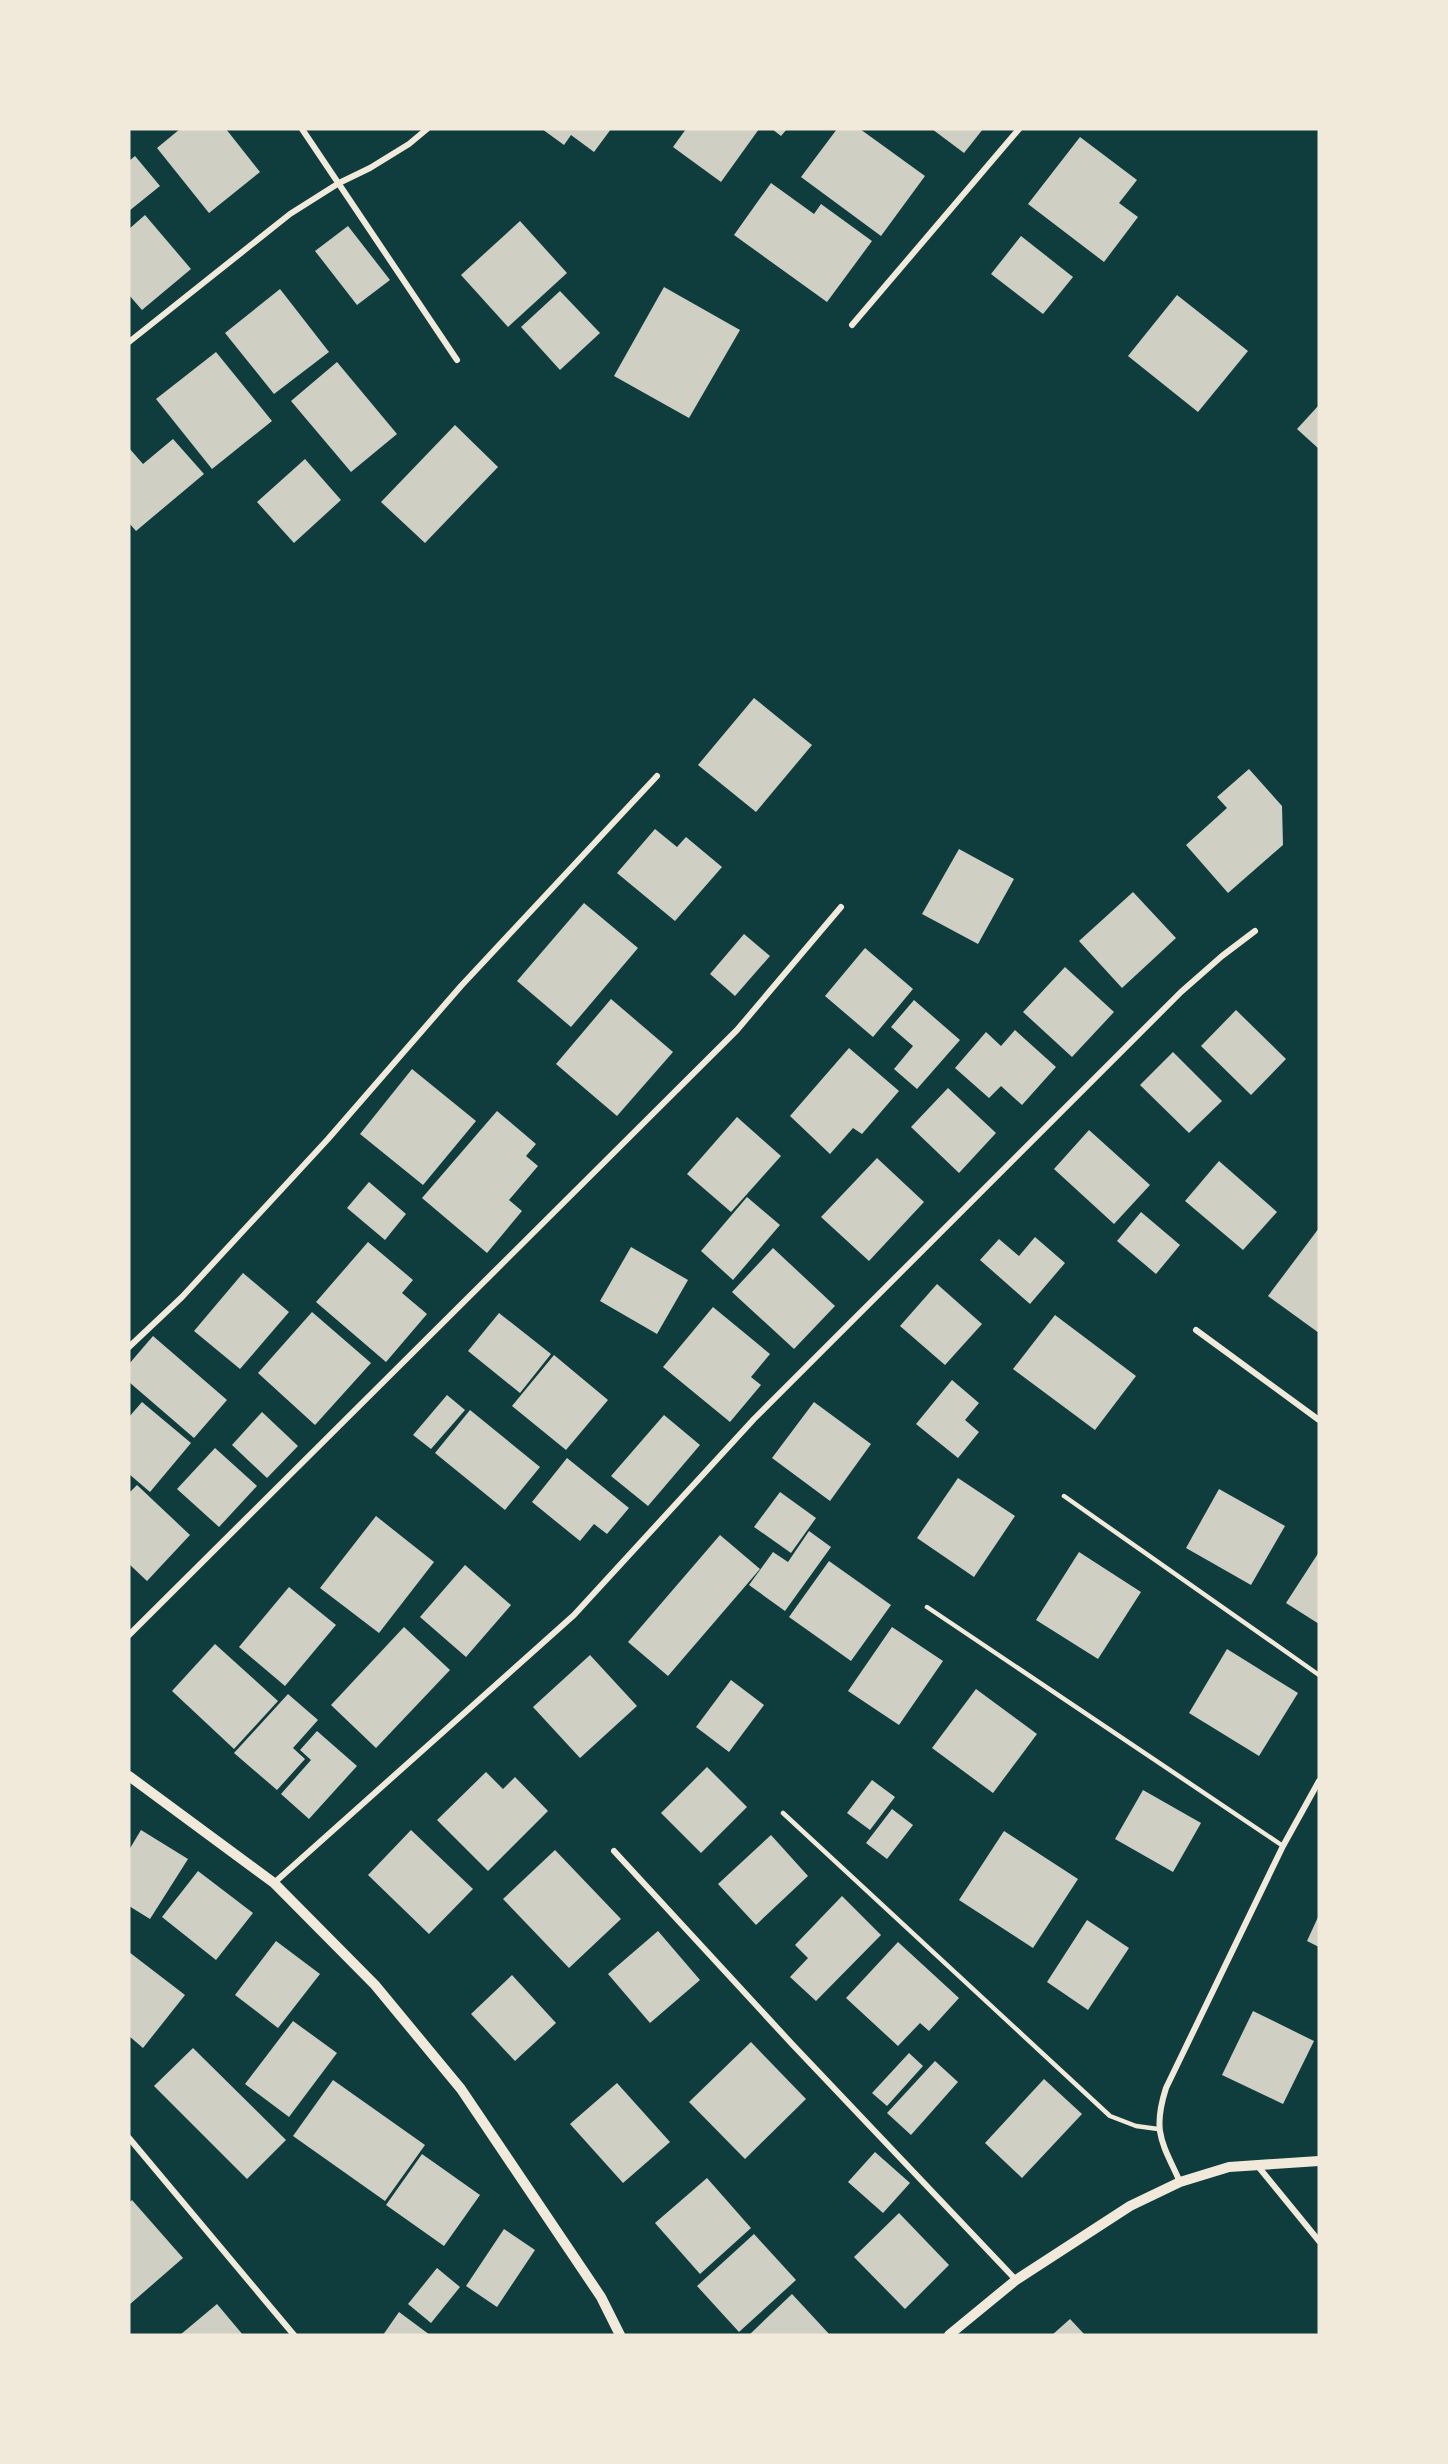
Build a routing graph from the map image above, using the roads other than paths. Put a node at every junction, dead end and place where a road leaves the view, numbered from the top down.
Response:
1 (302, 129) edge
2 (427, 129) edge
3 (1019, 129) edge
4 (339, 183) junction
5 (852, 325) dead end
6 (129, 342) edge
7 (457, 360) dead end
8 (657, 776) dead end
9 (841, 907) dead end
10 (1255, 931) dead end
11 (1196, 1330) dead end
12 (129, 1347) edge
13 (1319, 1419) edge
14 (1064, 1496) dead end
15 (927, 1607) dead end
16 (129, 1635) edge
17 (1319, 1675) edge
18 (130, 1778) edge
19 (1319, 1781) edge
20 (783, 1813) dead end
21 (1283, 1846) junction
22 (614, 1851) dead end
23 (274, 1883) junction
24 (1158, 2129) junction
25 (129, 2138) edge
26 (1319, 2161) edge
27 (1257, 2165) junction
28 (1180, 2182) junction
29 (1319, 2241) edge
30 (1016, 2280) junction
31 (294, 2335) edge
32 (620, 2335) edge
33 (949, 2335) edge

1 - 4 street
2 - 4 street
3 - 5 street
4 - 6 street
4 - 7 street
8 - 12 street
9 - 16 street
10 - 23 street
11 - 13 street
14 - 17 lane
15 - 21 lane
18 - 23 street
19 - 21 street
20 - 24 lane
21 - 24 street
22 - 30 street
23 - 32 street
24 - 28 street
25 - 31 street
26 - 27 street
27 - 28 street
27 - 29 street
28 - 30 street
30 - 33 street

